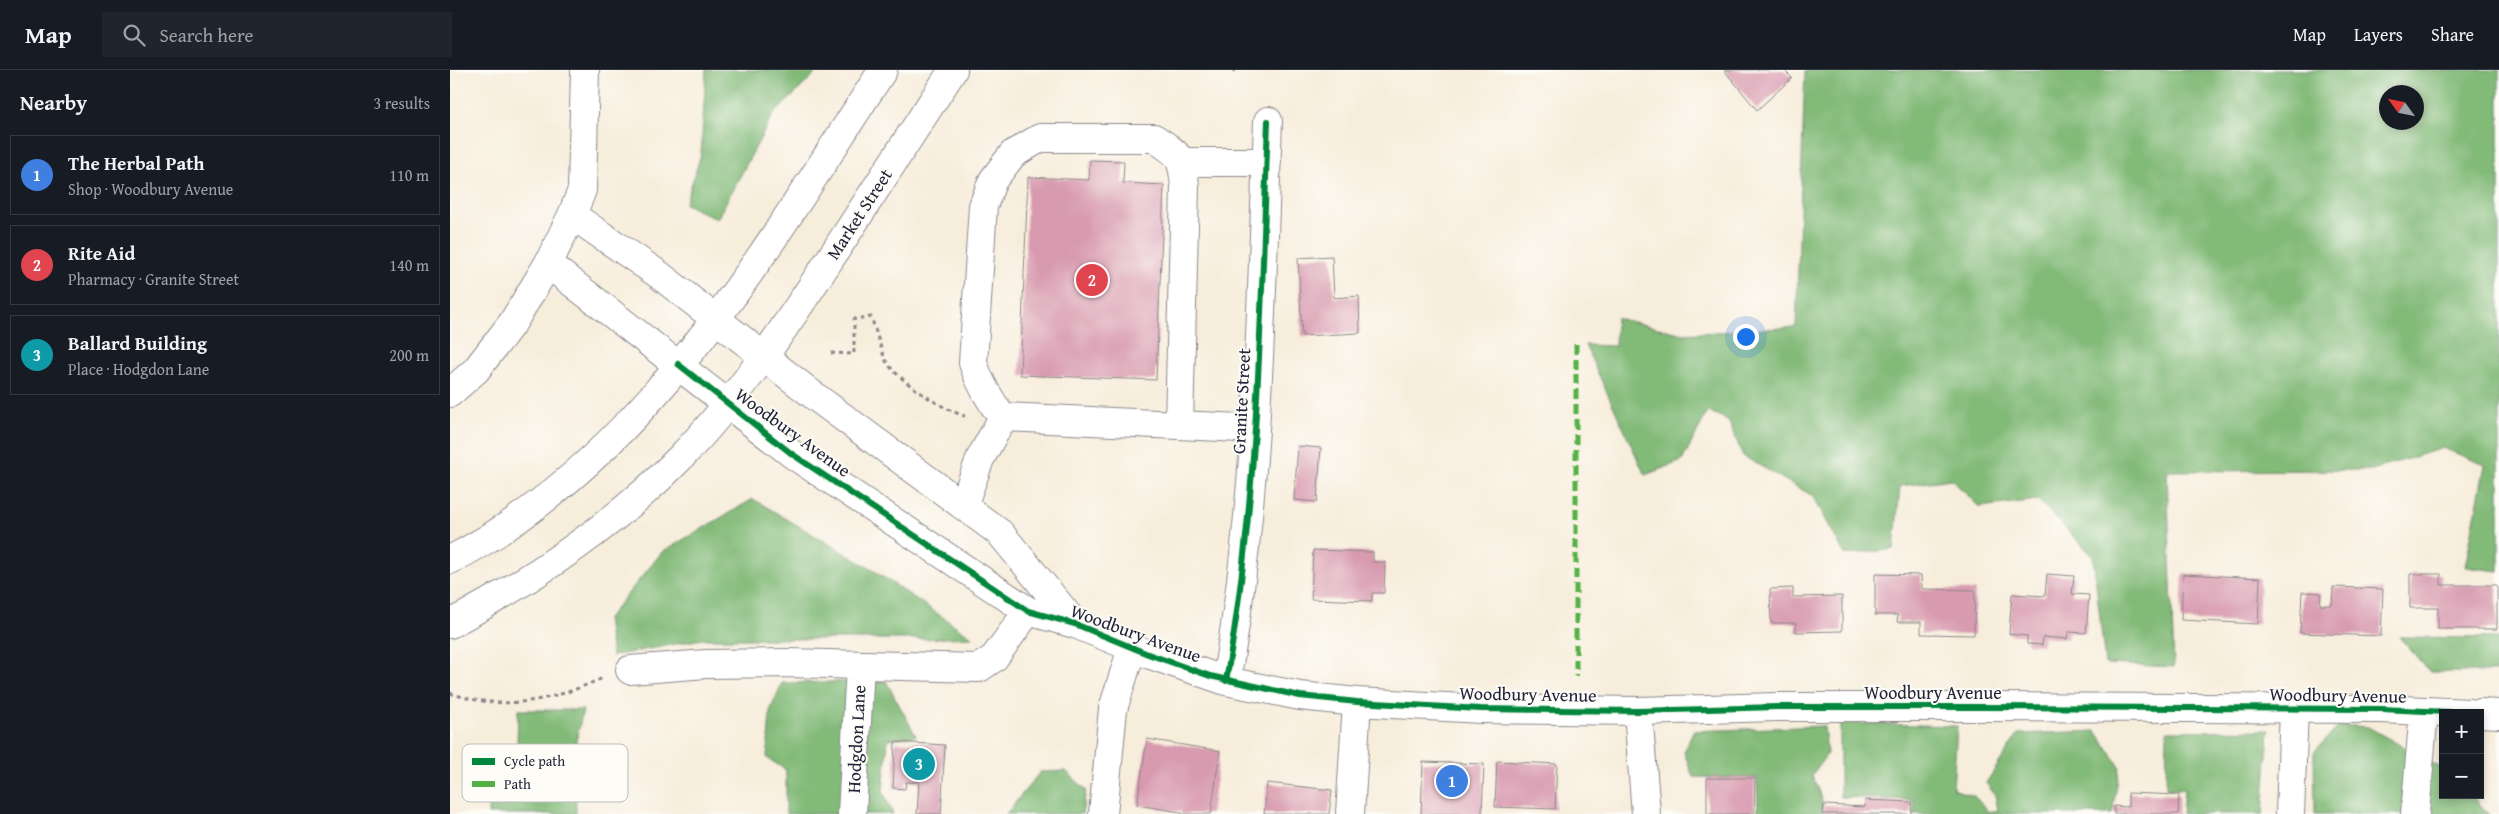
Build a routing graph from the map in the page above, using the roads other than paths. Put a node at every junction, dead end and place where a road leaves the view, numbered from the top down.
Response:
1 (585, 70) edge
2 (883, 70) edge
3 (952, 70) edge
4 (1268, 121) dead end
5 (1182, 162) junction
6 (1267, 162) junction
7 (572, 215) junction
8 (548, 264) junction
9 (714, 318) junction
10 (764, 357) junction
11 (678, 364) junction
12 (450, 393) edge
13 (728, 403) junction
14 (996, 408) junction
15 (1179, 425) junction
16 (1255, 428) junction
17 (963, 506) junction
18 (450, 560) edge
19 (1028, 611) junction
20 (450, 624) edge
21 (1076, 624) junction
22 (1132, 648) junction
23 (860, 665) junction
24 (630, 670) road end
25 (1226, 681) junction
26 (1357, 702) junction
27 (2294, 709) junction
28 (1638, 711) junction
29 (2424, 711) junction
30 (2439, 712) edge
31 (2484, 713) edge
32 (2499, 714) edge
33 (852, 814) edge
34 (1103, 814) edge
35 (1350, 814) edge
36 (1646, 814) edge
37 (2290, 814) edge
38 (2415, 814) edge

1 - 7 street
2 - 9 street
3 - 10 street, Market Street
4 - 6 street, Granite Street
5 - 6 street
5 - 14 street
5 - 15 street
6 - 16 street, Granite Street
7 - 8 street
7 - 9 street, Woodbury Avenue
8 - 11 street, Woodbury Avenue
8 - 12 street
9 - 10 street, Woodbury Avenue
9 - 11 street
10 - 13 street, Woodbury Avenue
10 - 17 street, Woodbury Avenue
11 - 13 street, Woodbury Avenue
11 - 18 street
13 - 19 street, Woodbury Avenue
13 - 20 street, Woodbury Avenue
14 - 15 street
14 - 17 street
15 - 16 street
16 - 25 street, Granite Street
17 - 21 street, Woodbury Avenue
19 - 21 street, Woodbury Avenue
19 - 23 street
21 - 22 street, Woodbury Avenue
22 - 25 street, Woodbury Avenue
22 - 34 street
23 - 24 street
23 - 33 street, Hodgdon Lane
25 - 26 street, Woodbury Avenue
26 - 28 street, Woodbury Avenue
26 - 35 street
27 - 28 street, Woodbury Avenue
27 - 29 street, Woodbury Avenue
27 - 37 street
28 - 36 street
29 - 30 street, Woodbury Avenue
29 - 38 street
31 - 32 street

